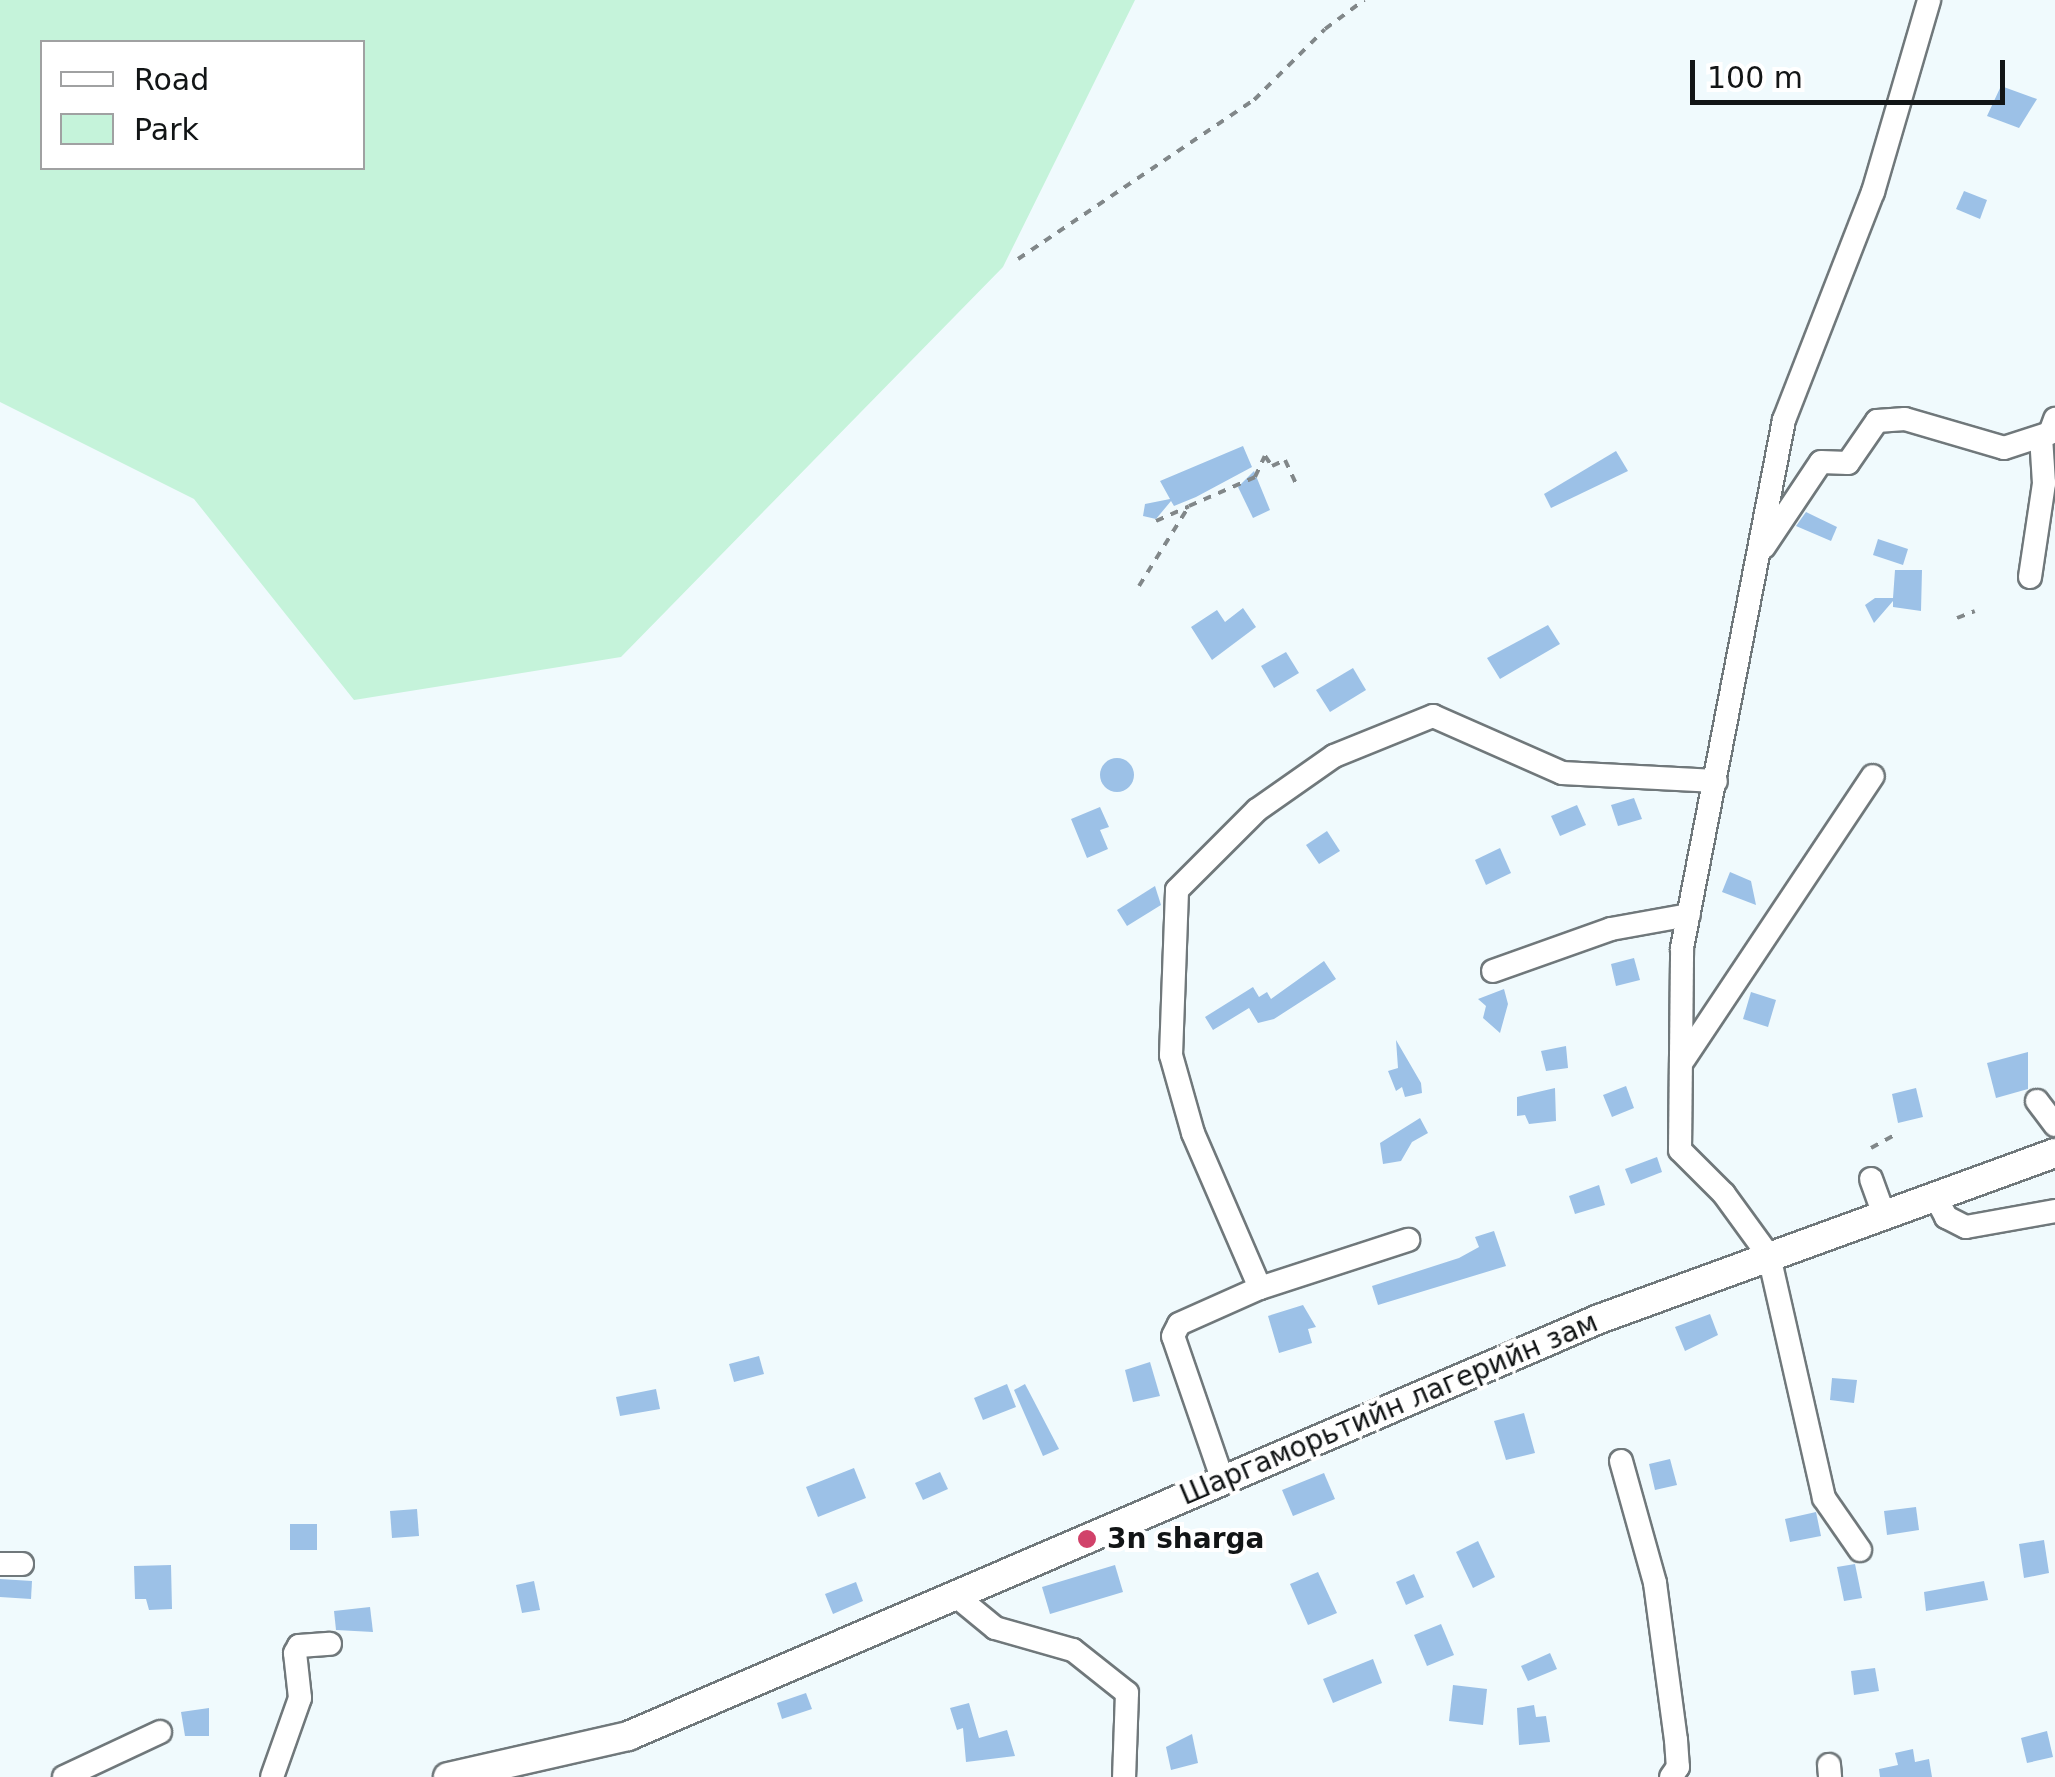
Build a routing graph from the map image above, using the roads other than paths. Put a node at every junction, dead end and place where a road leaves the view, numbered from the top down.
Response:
1 (1929, 0) edge
2 (2048, 444) edge
3 (1759, 554) junction
4 (2030, 576) dead end
5 (1873, 776) dead end
6 (1716, 782) junction
7 (1689, 915) junction
8 (1494, 970) dead end
9 (1684, 1059) junction
10 (2038, 1101) dead end
11 (2055, 1125) edge
12 (2055, 1153) edge
13 (1871, 1179) dead end
14 (1936, 1196) junction
15 (2055, 1211) edge
16 (1884, 1215) junction
17 (1408, 1240) dead end
18 (1769, 1256) junction
19 (1260, 1288) junction
20 (1621, 1461) dead end
21 (1223, 1480) junction
22 (1860, 1550) dead end
23 (955, 1596) junction
24 (330, 1644) dead end
25 (160, 1732) dead end
26 (64, 1777) edge
27 (272, 1777) edge
28 (448, 1777) edge
29 (1124, 1777) edge
30 (1672, 1777) edge

1 - 3 street
2 - 3 street
2 - 4 street
3 - 6 street
5 - 9 street
6 - 7 street
6 - 19 street
7 - 8 street
7 - 9 street
9 - 18 street
10 - 11 street
12 - 14 street, Шаргаморьтийн лагерийн зам
13 - 16 street
14 - 15 street
14 - 16 street, Шаргаморьтийн лагерийн зам
16 - 18 street, Шаргаморьтийн лагерийн зам
17 - 19 street
18 - 21 street, Шаргаморьтийн лагерийн зам
18 - 22 street
19 - 21 street
20 - 30 street
21 - 23 street, Шаргаморьтийн лагерийн зам
23 - 28 street, Шаргаморьтийн лагерийн зам
23 - 29 street
24 - 27 street
25 - 26 street

